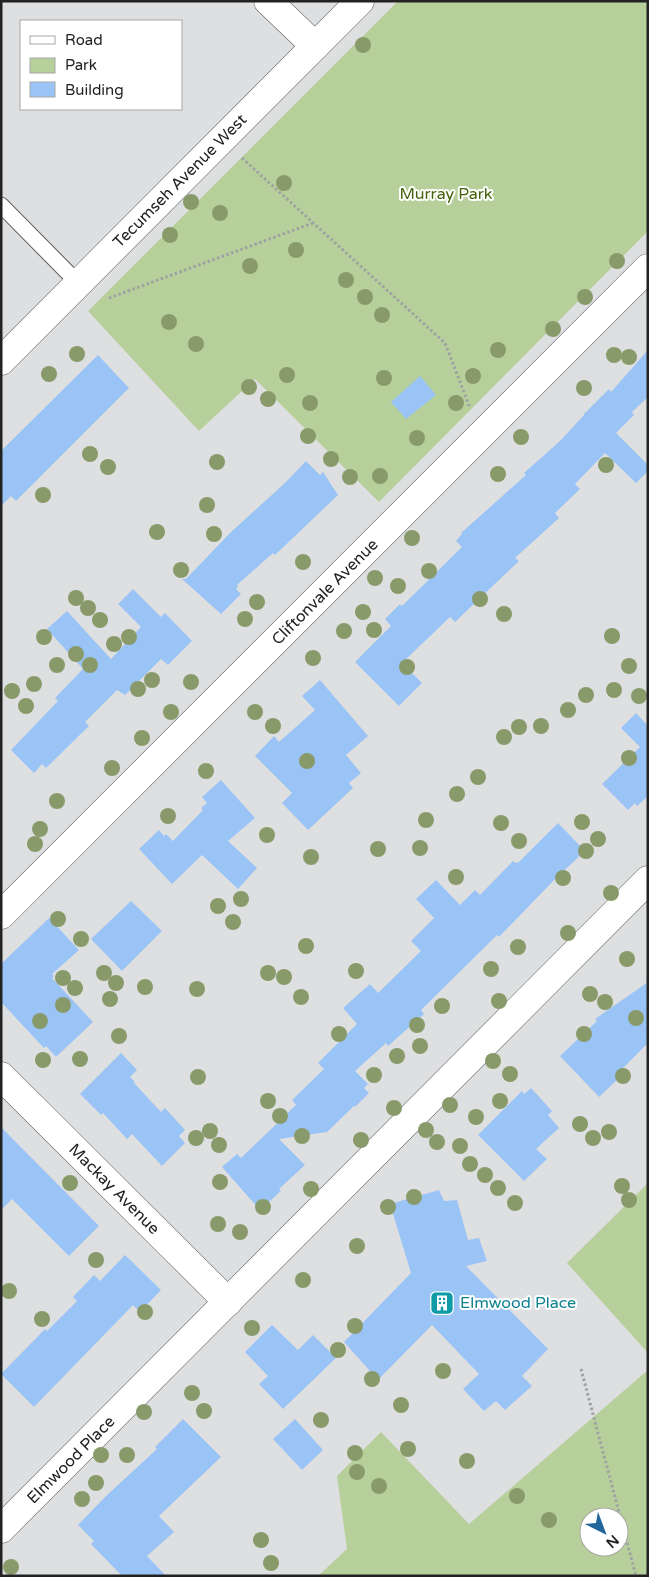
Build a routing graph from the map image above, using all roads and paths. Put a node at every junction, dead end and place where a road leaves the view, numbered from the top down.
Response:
1 (268, 1) edge
2 (360, 1) edge
3 (315, 46) junction
4 (222, 139) junction
5 (1, 204) edge
6 (313, 223) junction
7 (648, 268) edge
8 (79, 284) junction
9 (109, 298) dead end
10 (1, 361) edge
11 (481, 436) junction
12 (648, 880) edge
13 (1, 916) edge
14 (1, 1076) edge
15 (228, 1302) junction
16 (581, 1369) dead end
17 (1, 1529) edge
18 (636, 1576) edge

1 - 3 street
2 - 3 street, Tecumseh Avenue West
3 - 4 street, Tecumseh Avenue West
4 - 6 path
4 - 8 street, Tecumseh Avenue West
5 - 8 lane
6 - 9 path
6 - 11 path
7 - 11 street, Cliftonvale Avenue
8 - 10 street, Tecumseh Avenue West
11 - 13 street, Cliftonvale Avenue
12 - 15 street, Elmwood Place
14 - 15 street, Mackay Avenue
15 - 17 street, Elmwood Place
16 - 18 path

